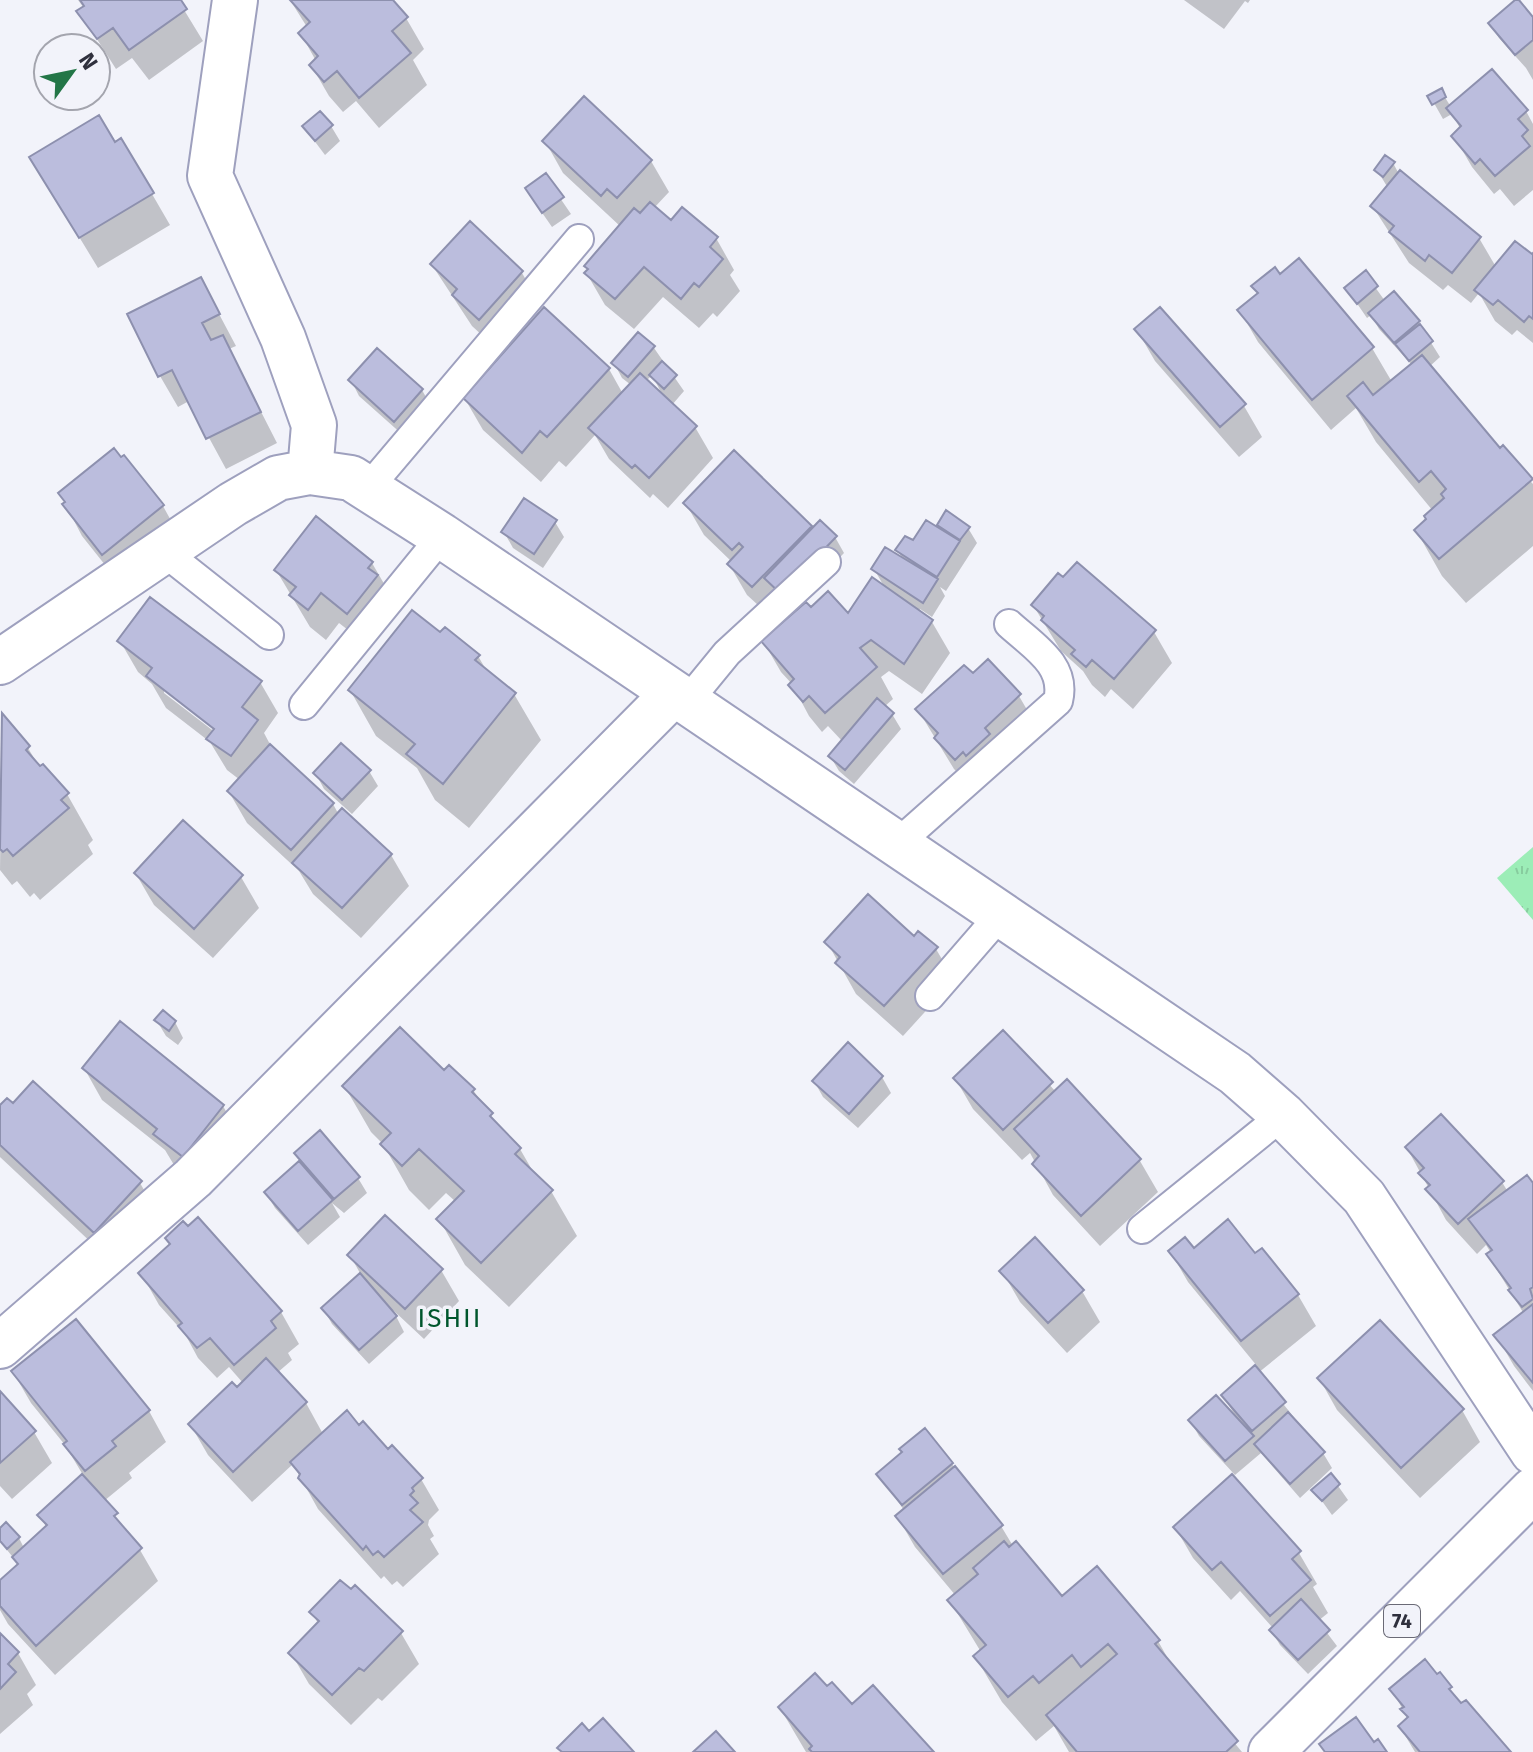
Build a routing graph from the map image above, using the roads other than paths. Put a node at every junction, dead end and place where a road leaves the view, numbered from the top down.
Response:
1 (235, 0) edge
2 (579, 239) dead end
3 (310, 472) junction
4 (369, 487) junction
5 (442, 536) junction
6 (163, 551) junction
7 (826, 562) dead end
8 (1009, 624) dead end
9 (269, 635) dead end
10 (0, 662) edge
11 (679, 699) junction
12 (304, 705) dead end
13 (897, 844) junction
14 (1002, 913) junction
15 (930, 996) dead end
16 (1283, 1115) junction
17 (1142, 1229) dead end
18 (0, 1346) edge
19 (1533, 1452) edge
20 (1533, 1490) edge
21 (1271, 1752) edge

1 - 3 street
2 - 4 lane
3 - 4 street
3 - 6 street
4 - 5 street
5 - 11 street
5 - 12 lane
6 - 9 lane
6 - 10 street
7 - 11 lane
8 - 13 lane
11 - 13 street
11 - 18 street
13 - 14 street
14 - 15 lane
14 - 16 street
16 - 17 lane
16 - 19 street
20 - 21 street, 74

